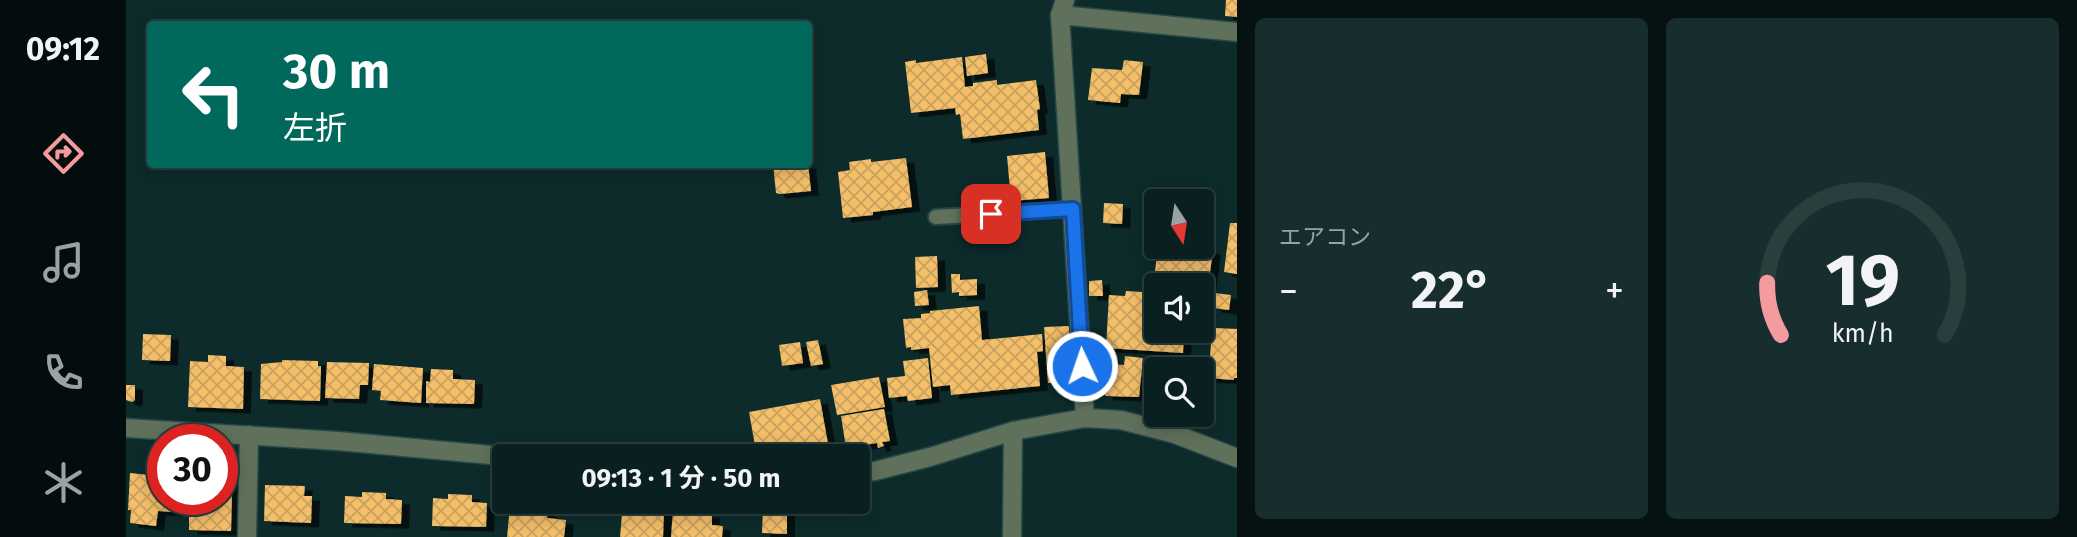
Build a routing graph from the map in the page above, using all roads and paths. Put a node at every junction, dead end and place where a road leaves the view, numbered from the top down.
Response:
1 (1063, 8) edge
2 (1237, 32) edge
3 (1073, 209) junction
4 (936, 217) dead end
5 (1084, 418) junction
6 (126, 428) edge
7 (1013, 431) junction
8 (249, 435) junction
9 (492, 455) edge
10 (1237, 458) edge
11 (870, 472) edge
12 (247, 537) edge
13 (1012, 537) edge

1 - 2 street
1 - 3 street
3 - 4 lane
3 - 5 street
5 - 7 street
5 - 10 street
6 - 8 street
7 - 11 street
7 - 13 street
8 - 9 street
8 - 12 street

